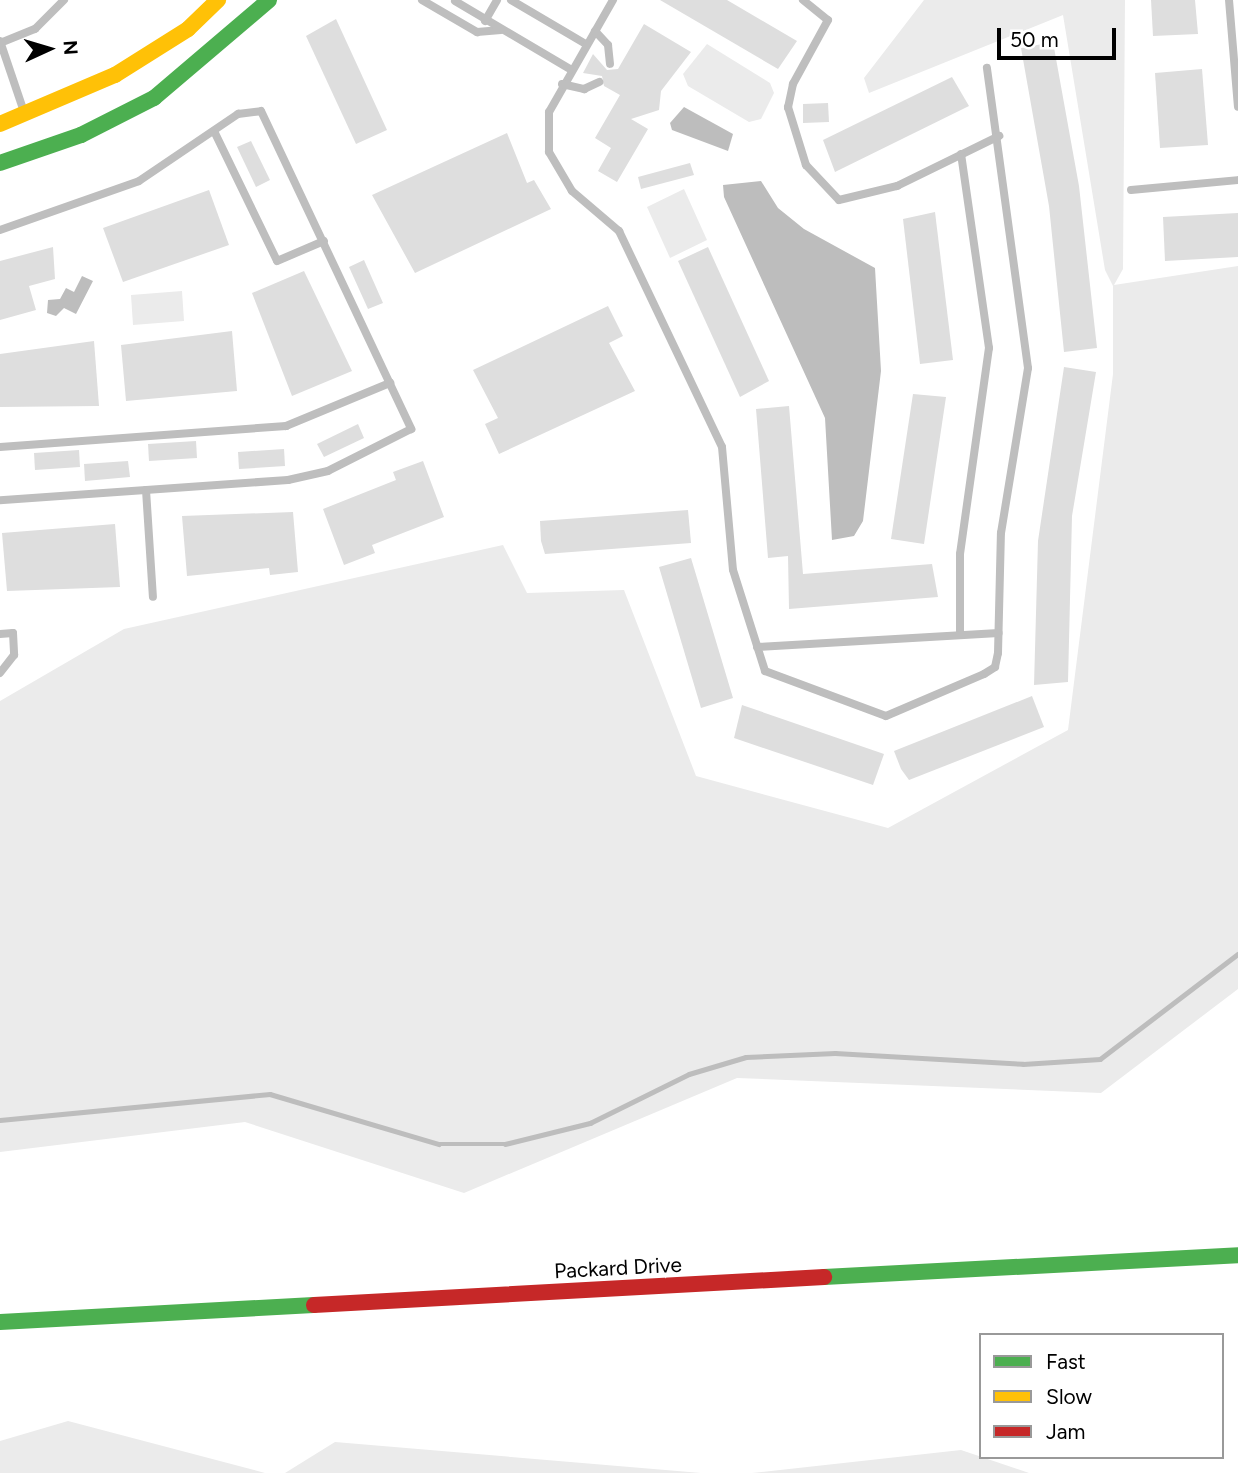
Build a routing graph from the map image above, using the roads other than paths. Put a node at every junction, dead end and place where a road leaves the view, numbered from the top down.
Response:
1 (64, 0) edge
2 (218, 0) edge
3 (269, 0) edge
4 (422, 0) edge
5 (498, 0) edge
6 (511, 0) edge
7 (613, 0) edge
8 (803, 0) edge
9 (1229, 0) edge
10 (455, 1) edge
11 (485, 21) junction
12 (501, 30) junction
13 (594, 31) junction
14 (0, 42) edge
15 (584, 43) junction
16 (610, 64) dead end
17 (987, 68) dead end
18 (570, 69) junction
19 (599, 82) dead end
20 (562, 84) junction
21 (1238, 107) edge
22 (25, 115) junction
23 (0, 124) edge
24 (214, 131) junction
25 (999, 136) junction
26 (961, 154) junction
27 (0, 163) edge
28 (1238, 180) edge
29 (1131, 190) dead end
30 (0, 230) edge
31 (324, 241) junction
32 (390, 383) junction
33 (0, 447) edge
34 (146, 490) junction
35 (0, 500) edge
36 (153, 597) dead end
37 (999, 633) junction
38 (0, 634) edge
39 (960, 635) junction
40 (757, 646) junction
41 (0, 673) edge
42 (1238, 1255) edge
43 (0, 1322) edge

1 - 14 lane
2 - 22 street
3 - 27 street
4 - 12 lane
5 - 11 lane
6 - 15 lane
7 - 13 lane
8 - 26 lane
9 - 21 lane
10 - 11 lane
11 - 12 lane
12 - 18 lane
13 - 15 lane
13 - 16 lane
14 - 22 lane
15 - 18 lane
17 - 25 lane
18 - 20 lane
19 - 20 lane
20 - 40 lane
22 - 23 street
24 - 30 lane
24 - 31 lane
24 - 31 lane
25 - 26 lane
25 - 37 lane
26 - 39 lane
28 - 29 lane
31 - 32 lane
32 - 33 lane
32 - 34 lane
34 - 35 lane
34 - 36 lane
37 - 39 lane
37 - 40 lane
38 - 41 lane
39 - 40 lane
42 - 43 street, Packard Drive

